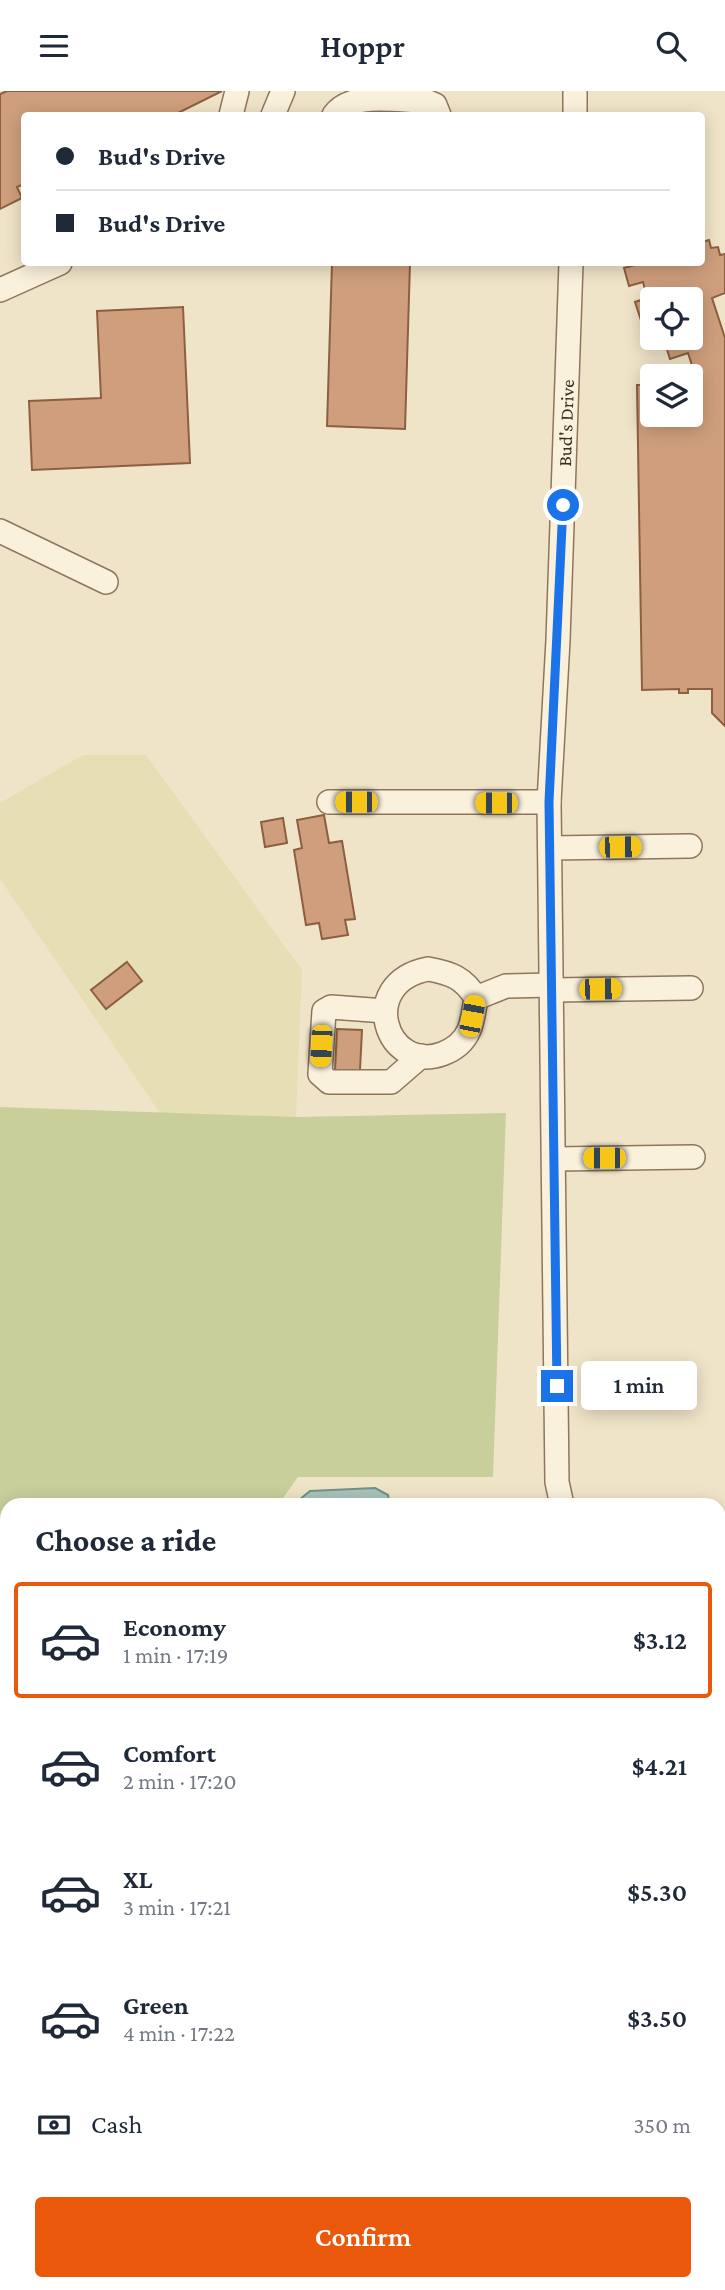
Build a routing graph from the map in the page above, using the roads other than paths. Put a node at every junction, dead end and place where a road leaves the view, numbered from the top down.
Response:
1 (237, 91) edge
2 (283, 91) edge
3 (575, 91) edge
4 (232, 112) edge
5 (274, 112) edge
6 (336, 112) edge
7 (438, 112) edge
8 (575, 112) edge
9 (49, 266) edge
10 (571, 266) edge
11 (0, 290) edge
12 (0, 531) edge
13 (106, 582) dead end
14 (328, 802) dead end
15 (549, 802) junction
16 (690, 846) dead end
17 (550, 848) junction
18 (553, 988) junction
19 (691, 988) dead end
20 (476, 999) junction
21 (385, 1011) junction
22 (421, 1056) junction
23 (693, 1157) dead end
24 (555, 1159) junction
25 (560, 1498) edge

1 - 4 street
2 - 5 street
3 - 8 street
6 - 7 street
9 - 11 street
10 - 15 street, Bud's Drive
12 - 13 street
14 - 15 street
15 - 17 street, Bud's Drive
16 - 17 street
17 - 18 street, Bud's Drive
18 - 19 street
18 - 20 street
18 - 24 street, Bud's Drive
20 - 21 street
20 - 22 street
21 - 22 street
21 - 22 street
23 - 24 street
24 - 25 street, Bud's Drive

